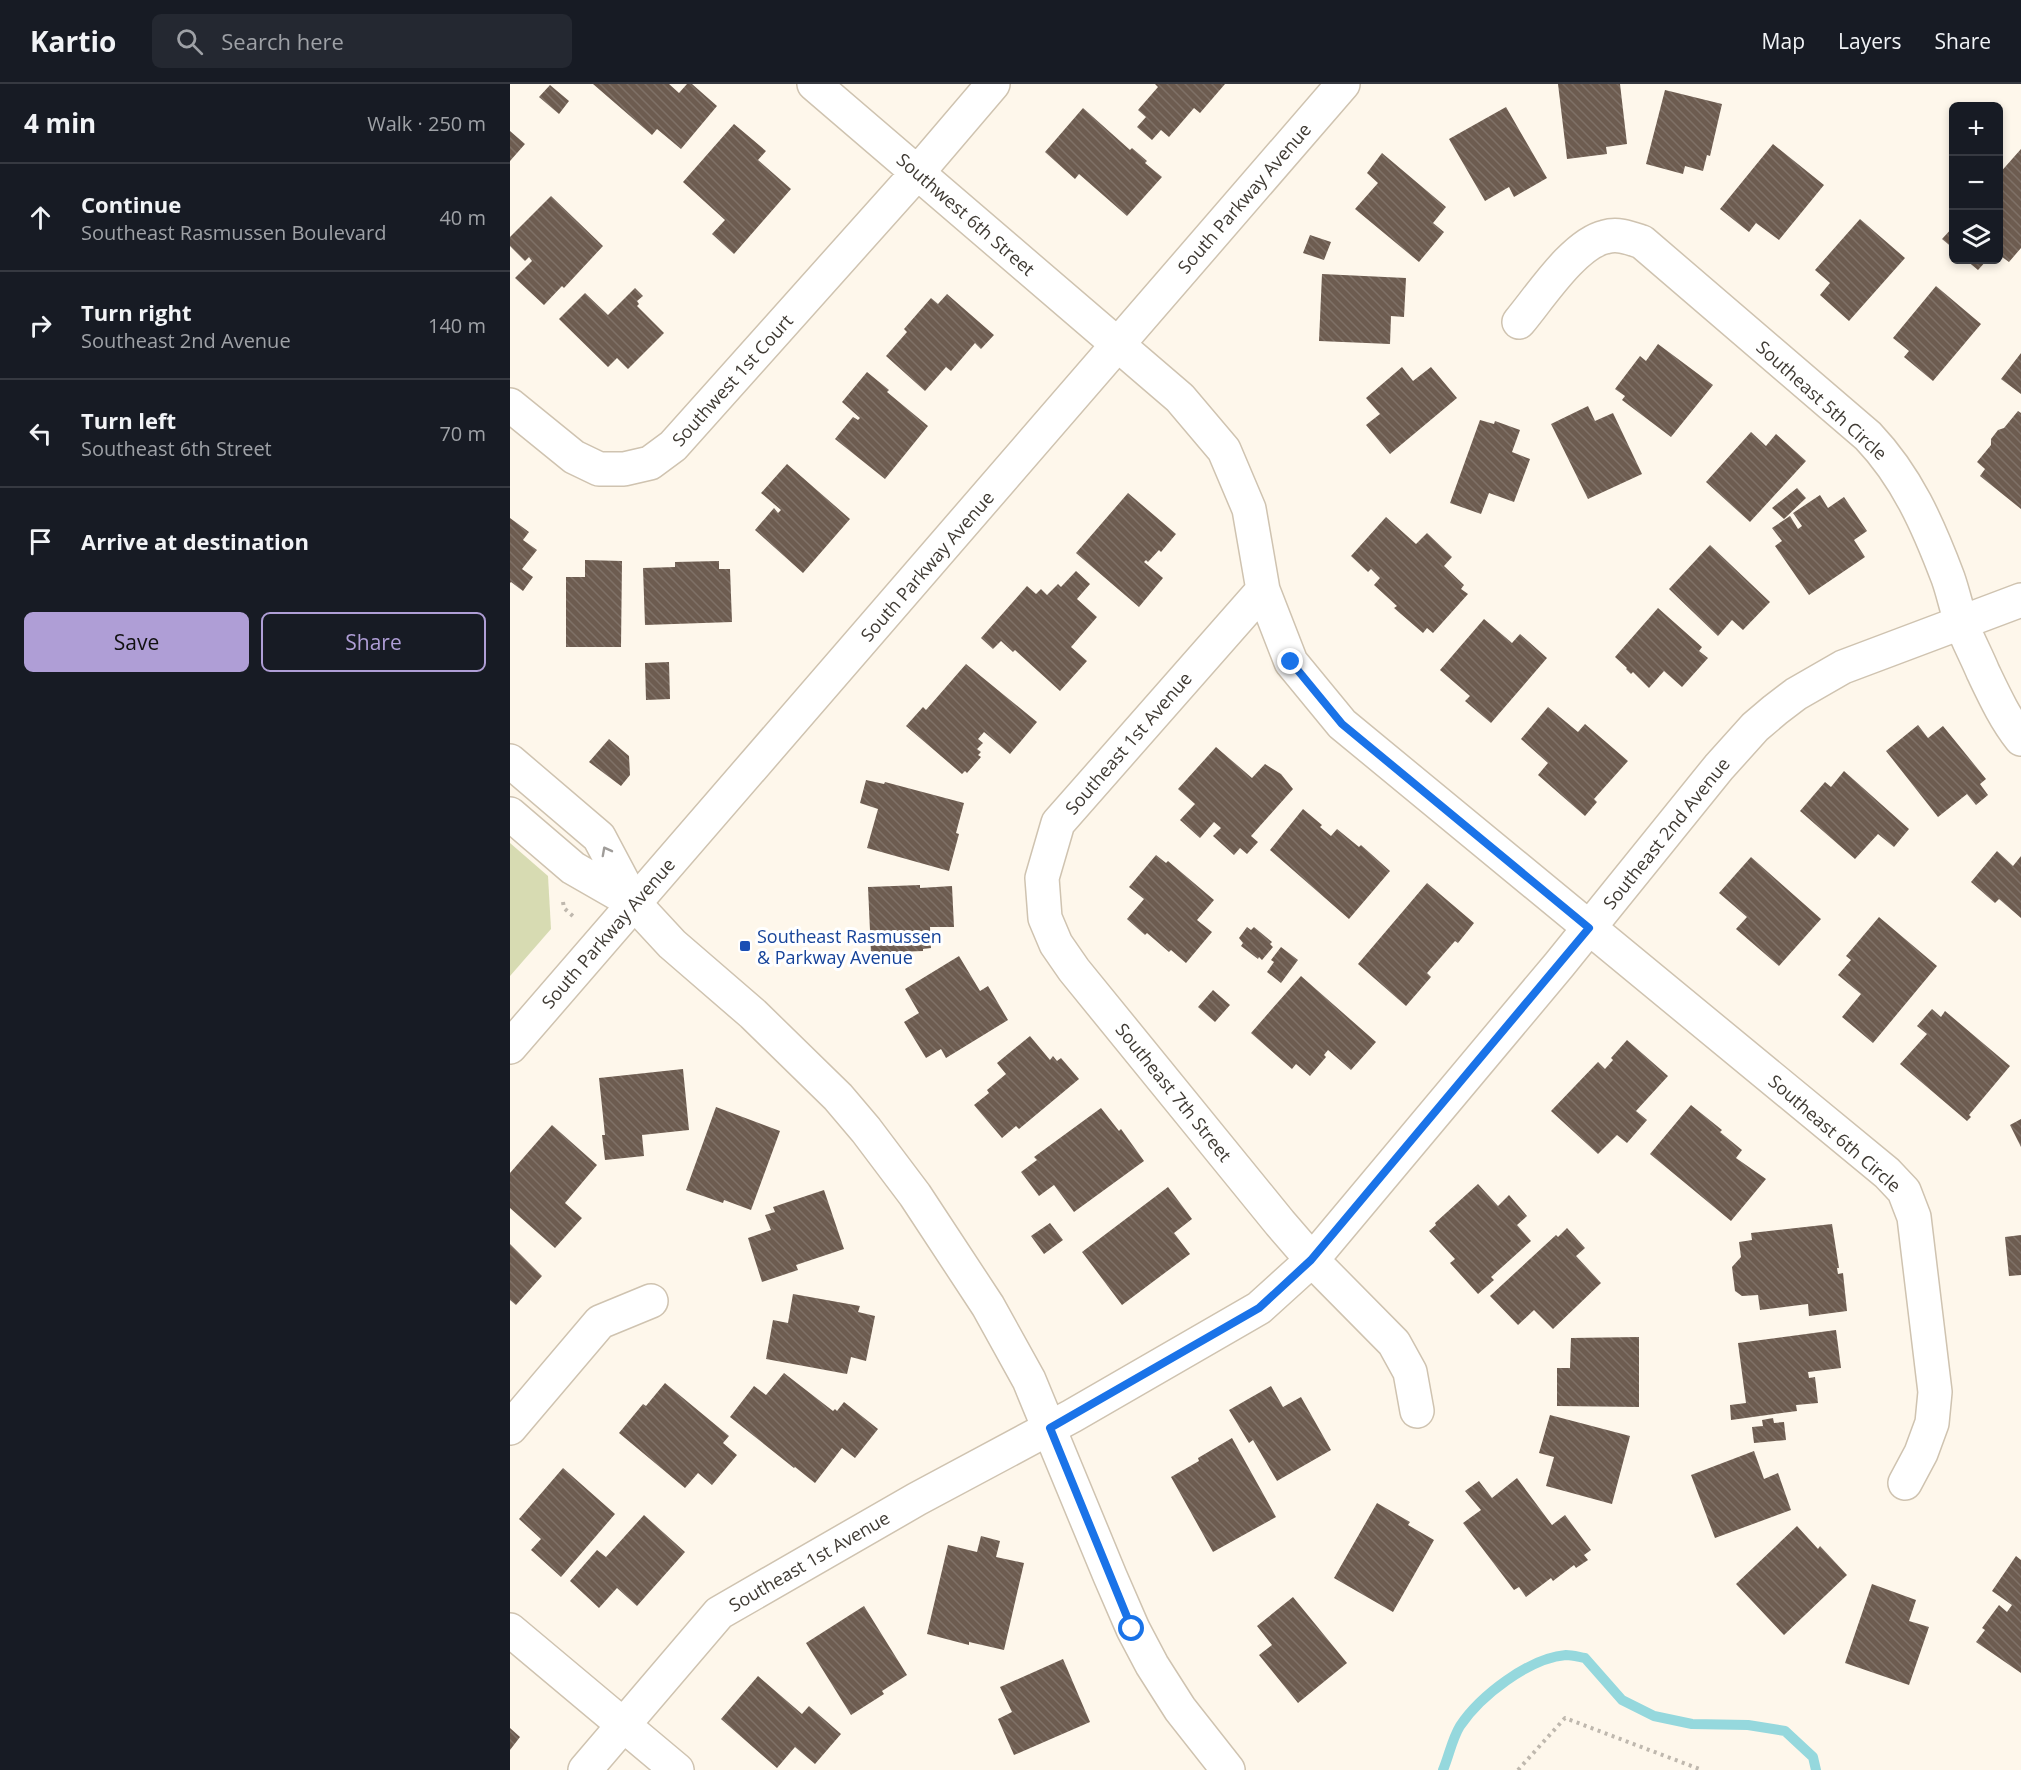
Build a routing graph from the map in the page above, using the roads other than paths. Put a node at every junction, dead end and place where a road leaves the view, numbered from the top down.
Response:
1 (814, 84) edge
2 (993, 84) edge
3 (1343, 84) edge
4 (918, 172) junction
5 (1519, 322) dead end
6 (1118, 344) junction
7 (510, 405) edge
8 (1263, 590) junction
9 (2021, 600) edge
10 (1961, 622) junction
11 (2021, 739) edge
12 (510, 761) edge
13 (510, 814) edge
14 (634, 903) junction
15 (1045, 918) joint
16 (1589, 928) junction
17 (510, 1047) edge
18 (1311, 1260) junction
19 (651, 1301) dead end
20 (1417, 1411) dead end
21 (510, 1428) edge
22 (1050, 1428) junction
23 (1905, 1483) dead end
24 (510, 1630) edge
25 (623, 1724) junction
26 (585, 1770) edge
27 (677, 1770) edge
28 (1228, 1770) edge

1 - 4 street, Southwest 6th Street
2 - 4 street, Southwest 1st Court
3 - 6 street, South Parkway Avenue
4 - 6 street, Southwest 6th Street
4 - 7 street, Southwest 1st Court
5 - 10 street, Southeast 5th Circle
6 - 8 street, Southwest 6th Street
6 - 14 street, South Parkway Avenue
8 - 15 street, Southeast 1st Avenue
8 - 16 street, Southeast 6th Circle
9 - 10 street, Southeast 2nd Avenue
10 - 11 street, Southeast 5th Circle
10 - 16 street, Southeast 2nd Avenue
14 -> 12 street
13 - 14 street
14 - 17 street, South Parkway Avenue
14 - 22 street
15 - 18 street, Southeast 7th Street
16 - 18 street, Southeast 2nd Avenue
16 - 23 street, Southeast 6th Circle
18 - 20 street, Southeast 7th Street
18 - 22 street, Southeast 2nd Avenue
19 - 21 street
22 - 25 street, Southeast 1st Avenue
22 - 28 street
24 - 25 street
25 - 26 street, Southeast 1st Avenue
25 - 27 street

